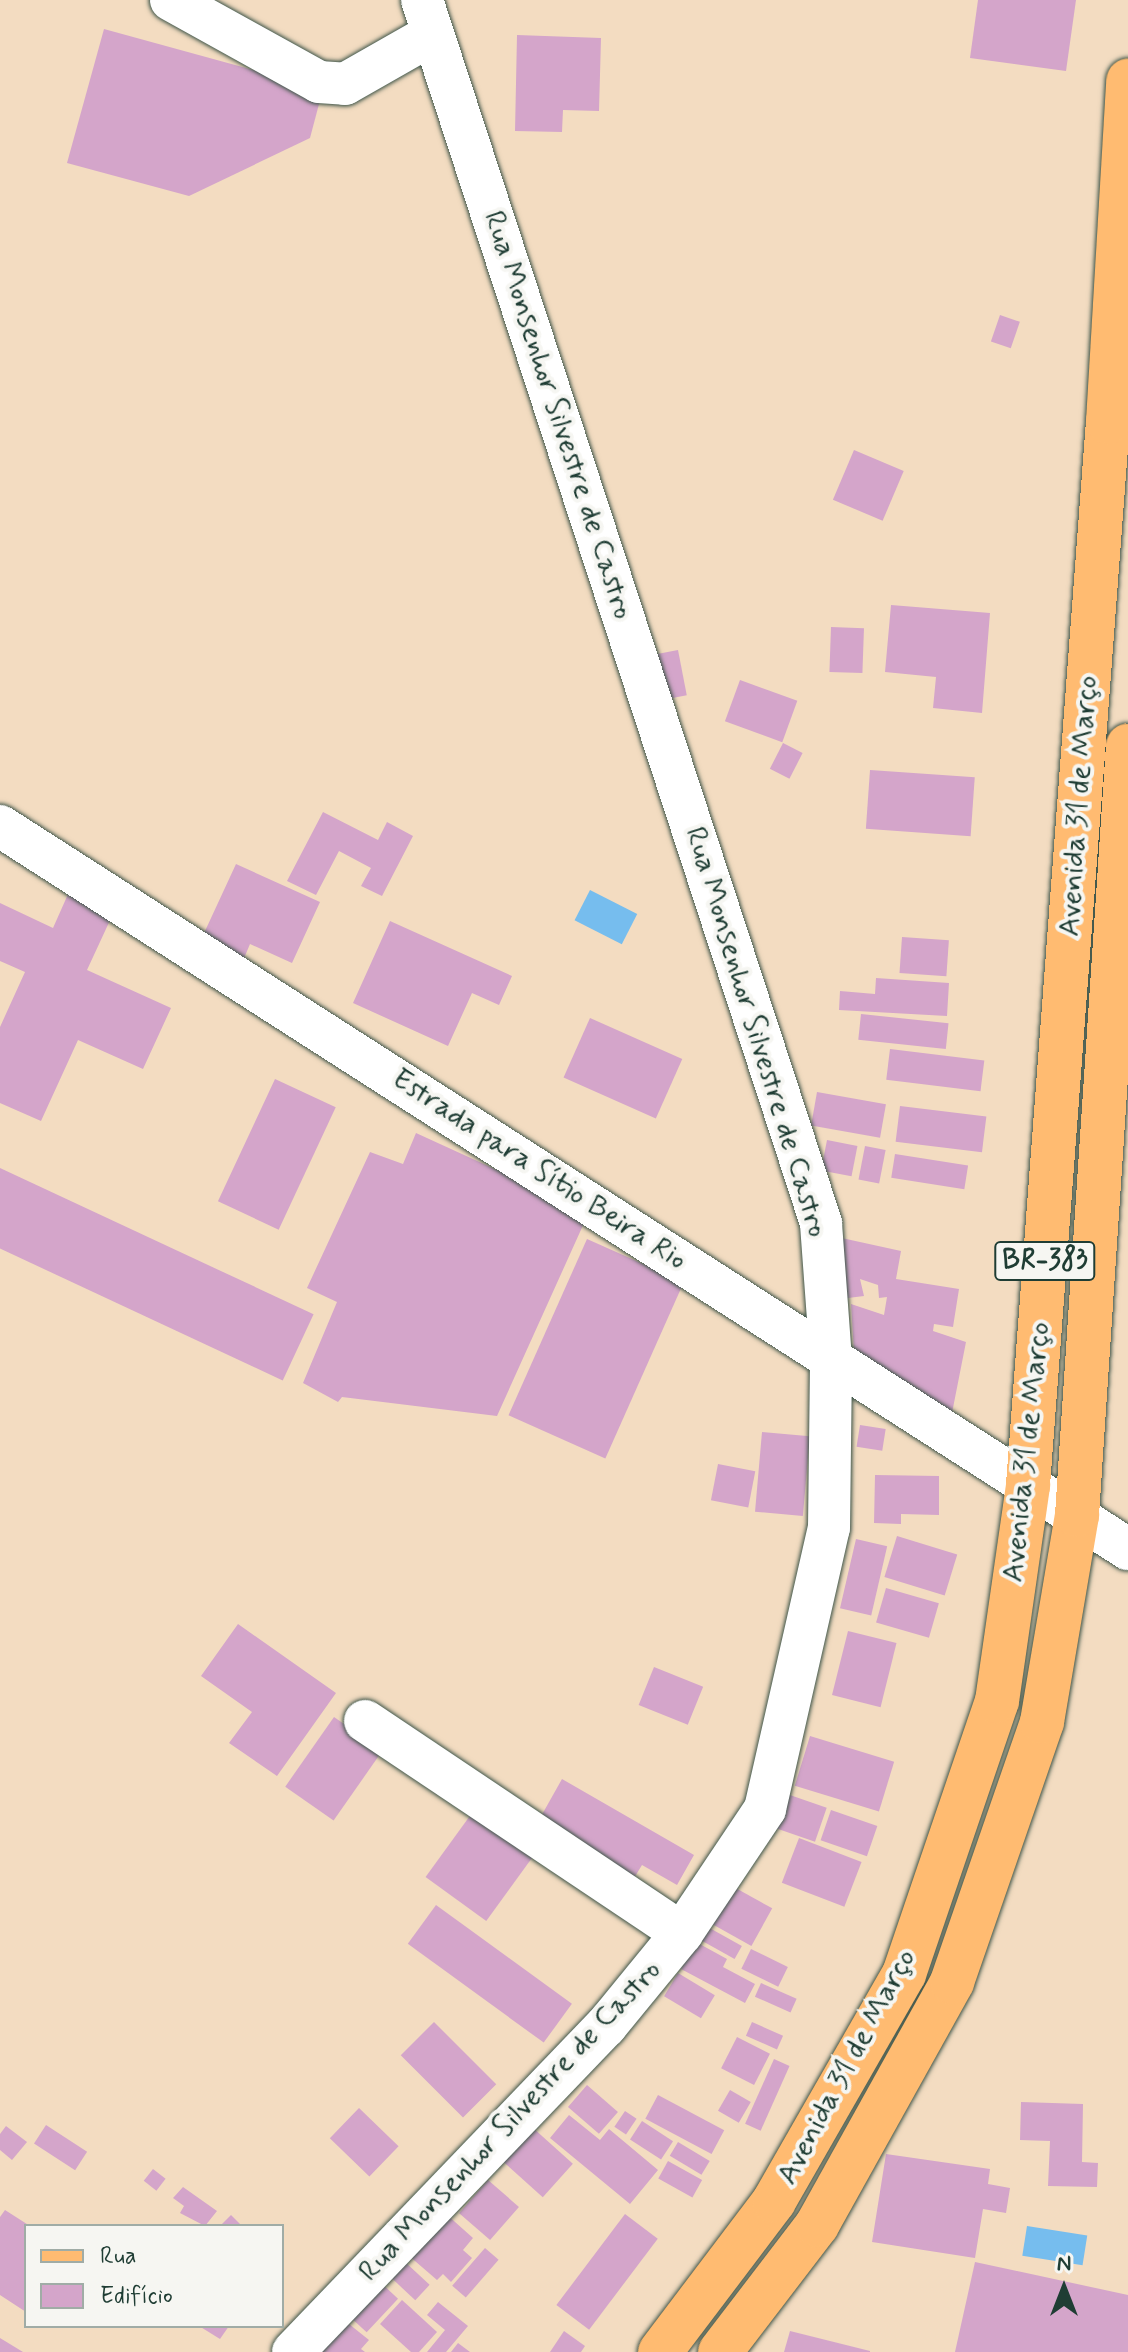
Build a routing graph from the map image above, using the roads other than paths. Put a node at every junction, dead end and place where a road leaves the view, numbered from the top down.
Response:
1 (171, 0) edge
2 (428, 17) edge
3 (1128, 81) edge
4 (1128, 746) edge
5 (0, 826) edge
6 (1121, 845) junction
7 (1076, 846) junction
8 (831, 1360) junction
9 (1028, 1485) junction
10 (1077, 1515) junction
11 (1128, 1549) edge
12 (365, 1721) dead end
13 (682, 1933) junction
14 (904, 1974) junction
15 (952, 1982) junction
16 (293, 2352) edge
17 (660, 2352) edge
18 (720, 2352) edge

1 - 2 street
2 - 8 street, Rua Monsenhor Silvestre de Castro
3 - 7 main road, Avenida 31 de Março / BR-383
4 - 6 main road, Avenida 31 de Março / BR-383
5 - 8 street, Estrada para Sítio Beira Rio
6 - 7 main road
6 - 10 main road, Avenida 31 de Março / BR-383
7 - 9 main road, Avenida 31 de Março / BR-383
8 - 9 street, Estrada para Sítio Beira Rio
8 - 13 street, Rua Monsenhor Silvestre de Castro
9 - 10 street, Estrada para Sítio Beira Rio
9 - 14 main road, Avenida 31 de Março / BR-383
10 - 11 street, Estrada para Sítio Beira Rio
10 - 15 main road, Avenida 31 de Março / BR-383
12 - 13 street
13 - 16 street, Rua Monsenhor Silvestre de Castro
14 - 15 main road
14 - 17 main road, Avenida 31 de Março / BR-383
15 - 18 main road, Avenida 31 de Março / BR-383

